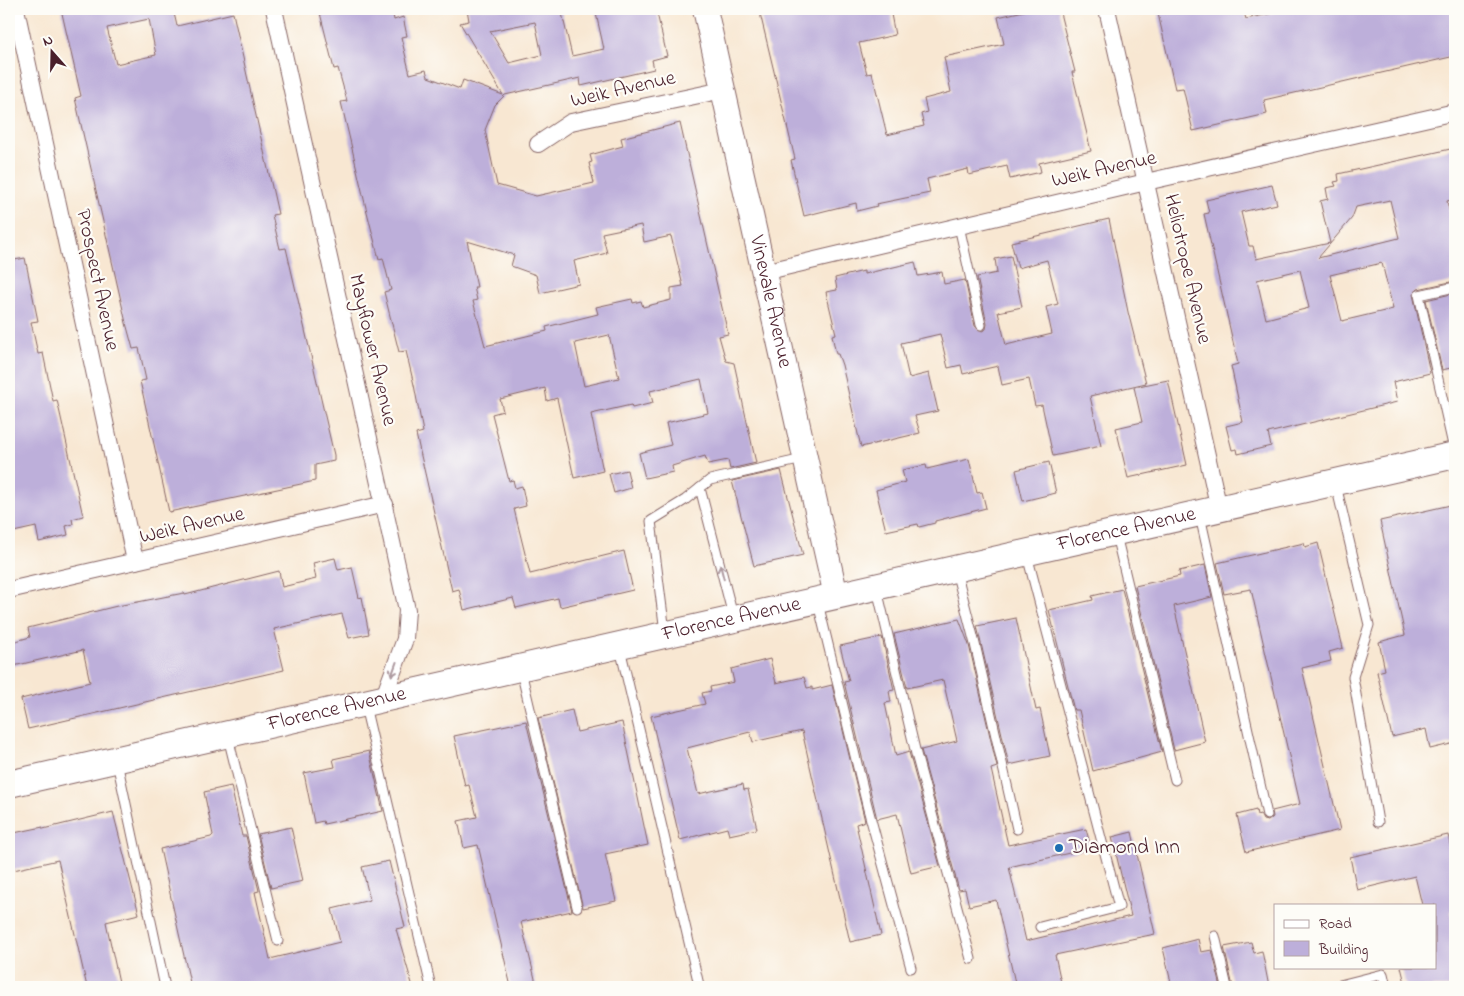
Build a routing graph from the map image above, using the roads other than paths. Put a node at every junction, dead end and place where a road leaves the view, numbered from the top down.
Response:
1 (16, 9) edge
2 (274, 9) edge
3 (705, 9) edge
4 (1107, 9) edge
5 (723, 90) junction
6 (1455, 112) edge
7 (538, 144) dead end
8 (1146, 182) junction
9 (959, 226) junction
10 (764, 272) junction
11 (1455, 287) edge
12 (981, 324) dead end
13 (1455, 455) edge
14 (806, 459) junction
15 (1336, 483) junction
16 (700, 488) junction
17 (385, 504) junction
18 (1209, 511) junction
19 (1115, 532) junction
20 (1026, 553) junction
21 (135, 561) junction
22 (956, 569) junction
23 (877, 586) junction
24 (9, 590) edge
25 (827, 598) junction
26 (734, 619) junction
27 (666, 634) junction
28 (619, 645) junction
29 (520, 668) junction
30 (374, 701) junction
31 (227, 734) junction
32 (117, 759) junction
33 (1175, 780) dead end
34 (9, 784) edge
35 (1267, 815) dead end
36 (1378, 822) dead end
37 (1017, 829) dead end
38 (577, 907) dead end
39 (1040, 927) dead end
40 (1215, 936) dead end
41 (278, 941) dead end
42 (971, 959) dead end
43 (911, 968) dead end
44 (699, 985) dead end
45 (165, 987) edge
46 (431, 987) edge
47 (1227, 987) edge
48 (1332, 987) edge
49 (1386, 987) edge

1 - 21 street, Prospect Avenue
2 - 17 street, Mayflower Avenue
3 - 5 street, Vinevale Avenue
4 - 8 street, Heliotrope Avenue
5 - 7 street, Weik Avenue
5 - 10 street, Vinevale Avenue
6 - 8 street, Weik Avenue
8 - 9 street, Weik Avenue
8 - 18 street, Heliotrope Avenue
9 - 10 street, Weik Avenue
9 - 12 lane
10 - 14 street, Vinevale Avenue
11 - 13 lane
13 - 15 main road, Florence Avenue
14 - 16 lane
14 - 25 street, Vinevale Avenue
15 - 18 main road, Florence Avenue
15 - 36 lane
26 -> 16 lane
16 - 27 lane
17 - 21 street, Weik Avenue
17 -> 30 street, Mayflower Avenue
18 - 19 main road, Florence Avenue
18 - 35 lane
19 - 20 main road, Florence Avenue
19 - 33 lane
20 - 22 main road, Florence Avenue
20 - 39 lane
21 - 24 street, Weik Avenue
22 - 23 main road, Florence Avenue
22 - 37 lane
23 - 25 main road, Florence Avenue
23 - 42 lane
25 - 26 main road, Florence Avenue
25 - 43 lane
26 - 27 main road, Florence Avenue
27 - 28 main road, Florence Avenue
28 - 29 main road, Florence Avenue
28 - 44 lane
29 - 30 main road, Florence Avenue
29 - 38 lane
30 - 31 main road, Florence Avenue
30 - 46 lane
31 - 32 main road, Florence Avenue
31 - 41 lane
32 - 34 main road, Florence Avenue
32 - 45 lane
40 - 47 lane
48 - 49 lane

